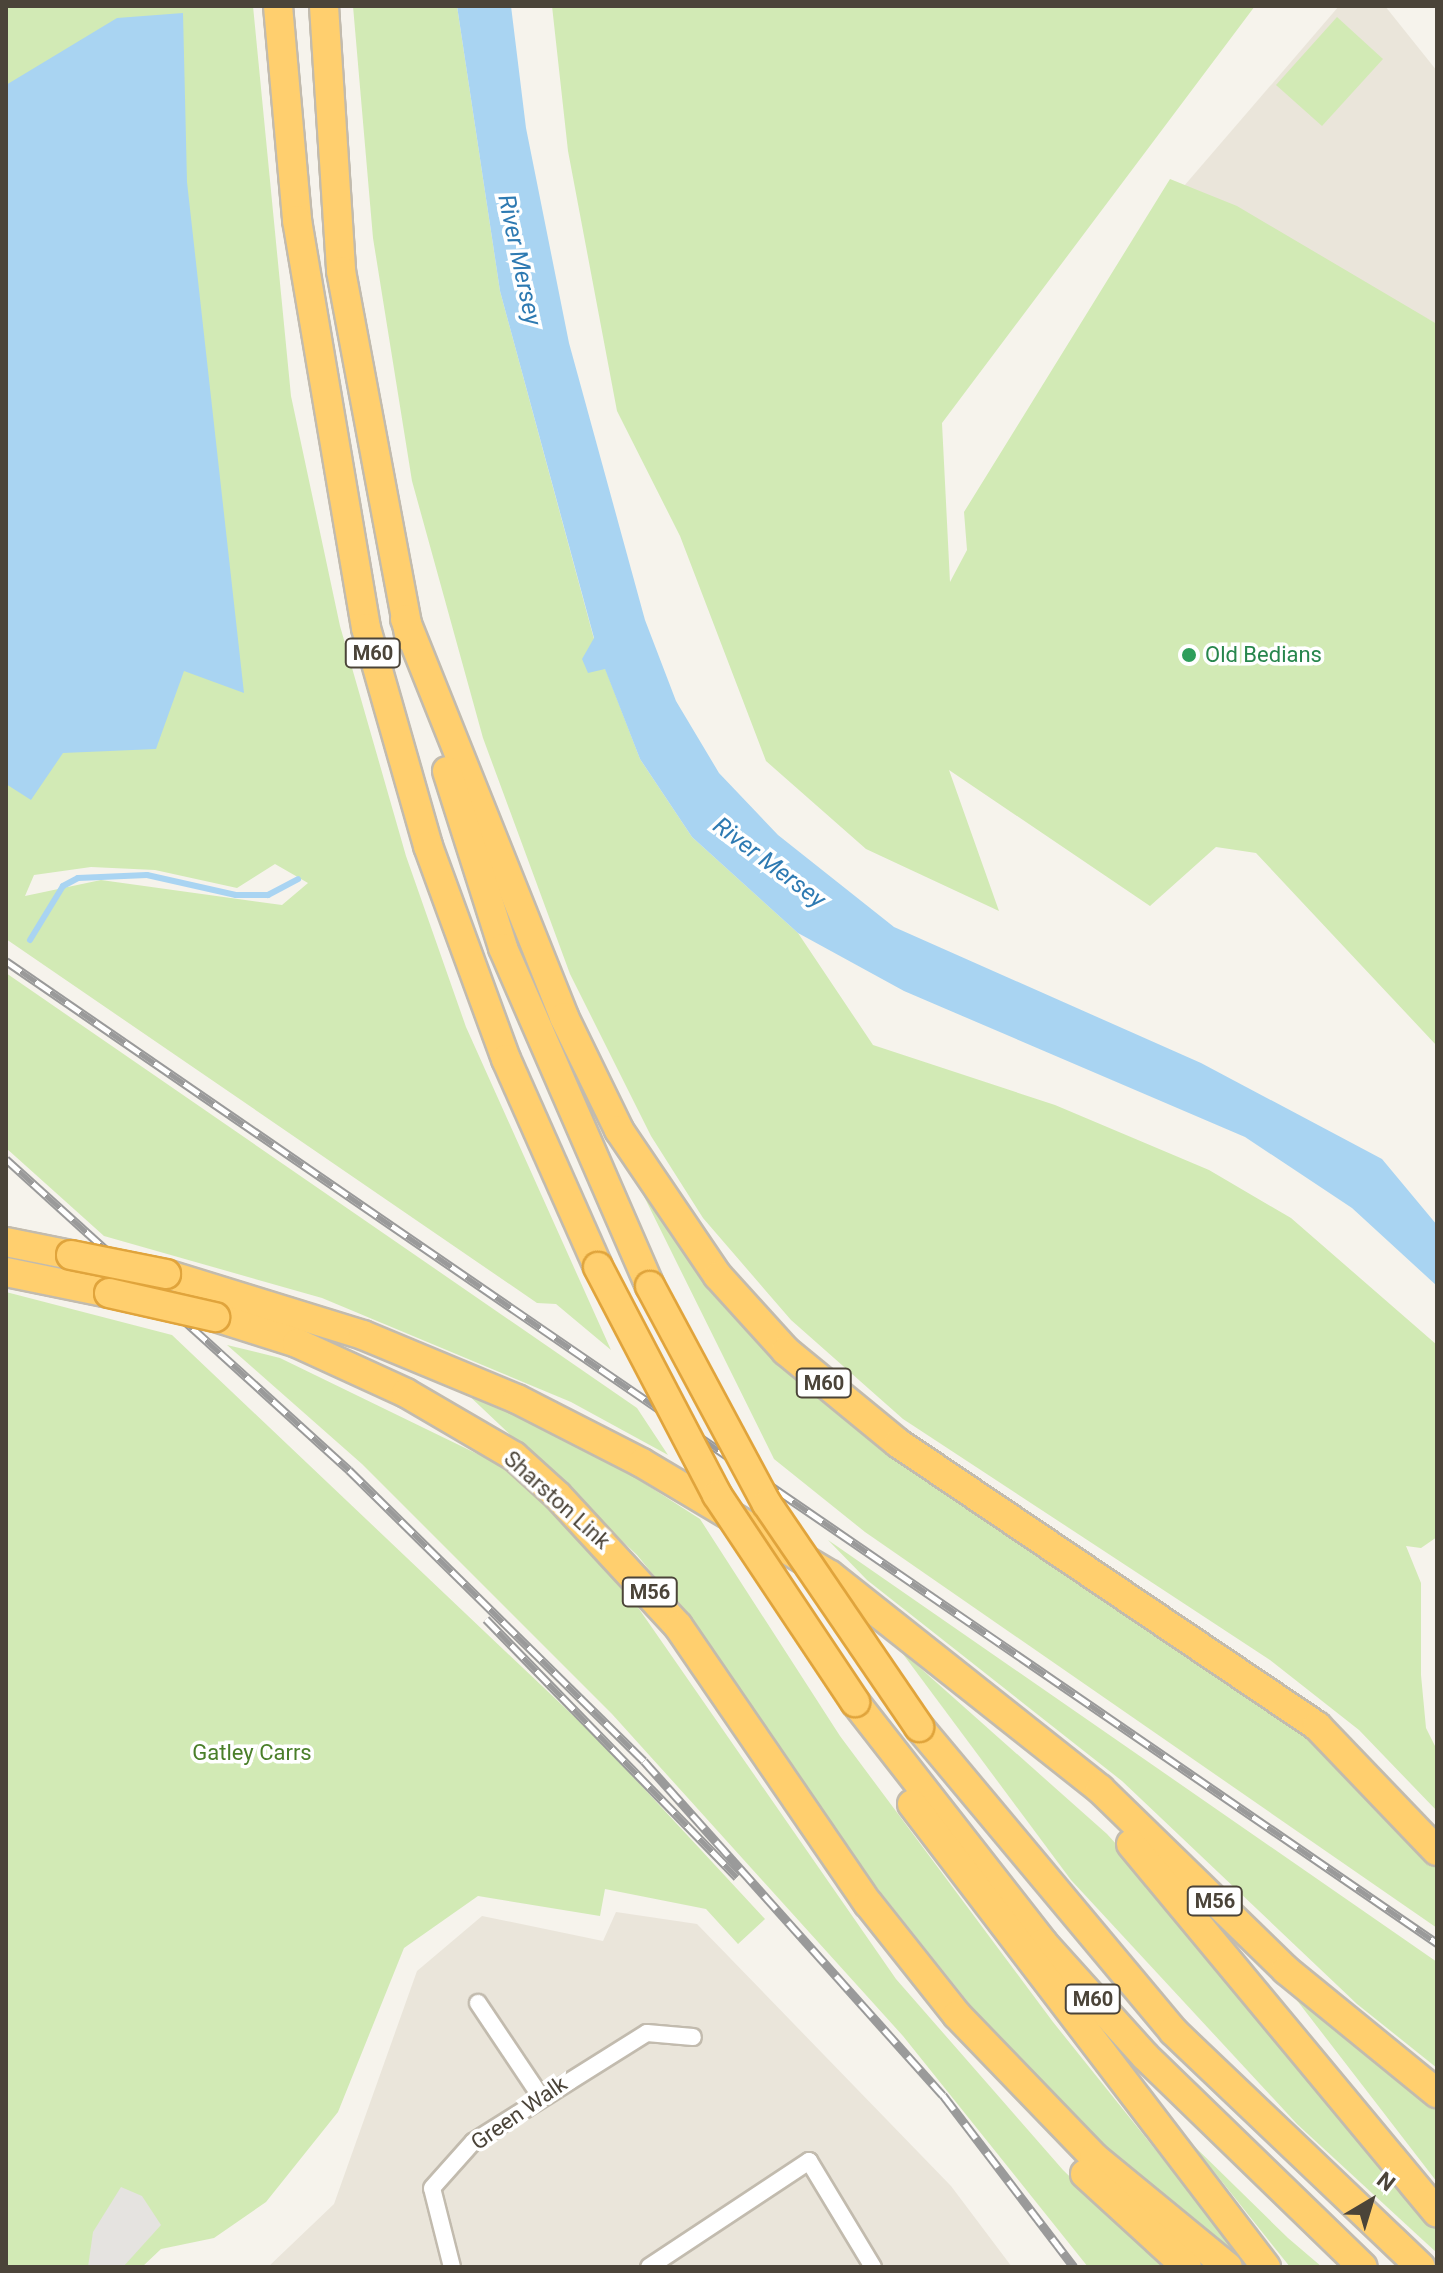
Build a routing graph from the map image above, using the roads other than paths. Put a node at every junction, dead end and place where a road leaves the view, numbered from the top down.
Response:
1 (278, 6) edge
2 (324, 6) edge
3 (405, 619) junction
4 (6, 1242) edge
5 (6, 1272) edge
6 (855, 1702) junction
7 (994, 1709) junction
8 (1437, 1851) edge
9 (478, 2003) dead end
10 (957, 2015) junction
11 (693, 2037) dead end
12 (1437, 2093) edge
13 (539, 2094) junction
14 (1437, 2213) edge
15 (655, 2265) edge
16 (452, 2267) edge
17 (873, 2267) edge
18 (1187, 2267) edge
19 (1228, 2267) edge
20 (1266, 2267) edge
21 (1363, 2267) edge
22 (1421, 2267) edge

1 - 6 highway, M60, bridge
2 - 3 highway, M60
3 - 8 highway, M60
3 - 22 highway, M60, bridge
4 - 7 highway, M56, bridge
5 - 10 highway, Sharston Link / M56, bridge
6 - 20 highway, M60
6 - 21 highway, M60
7 - 12 highway, M56
7 - 14 highway
9 - 13 street
10 - 18 highway, M56
10 - 19 highway, M56
11 - 13 street, Green Walk
13 - 16 street, Green Walk
15 - 17 street

